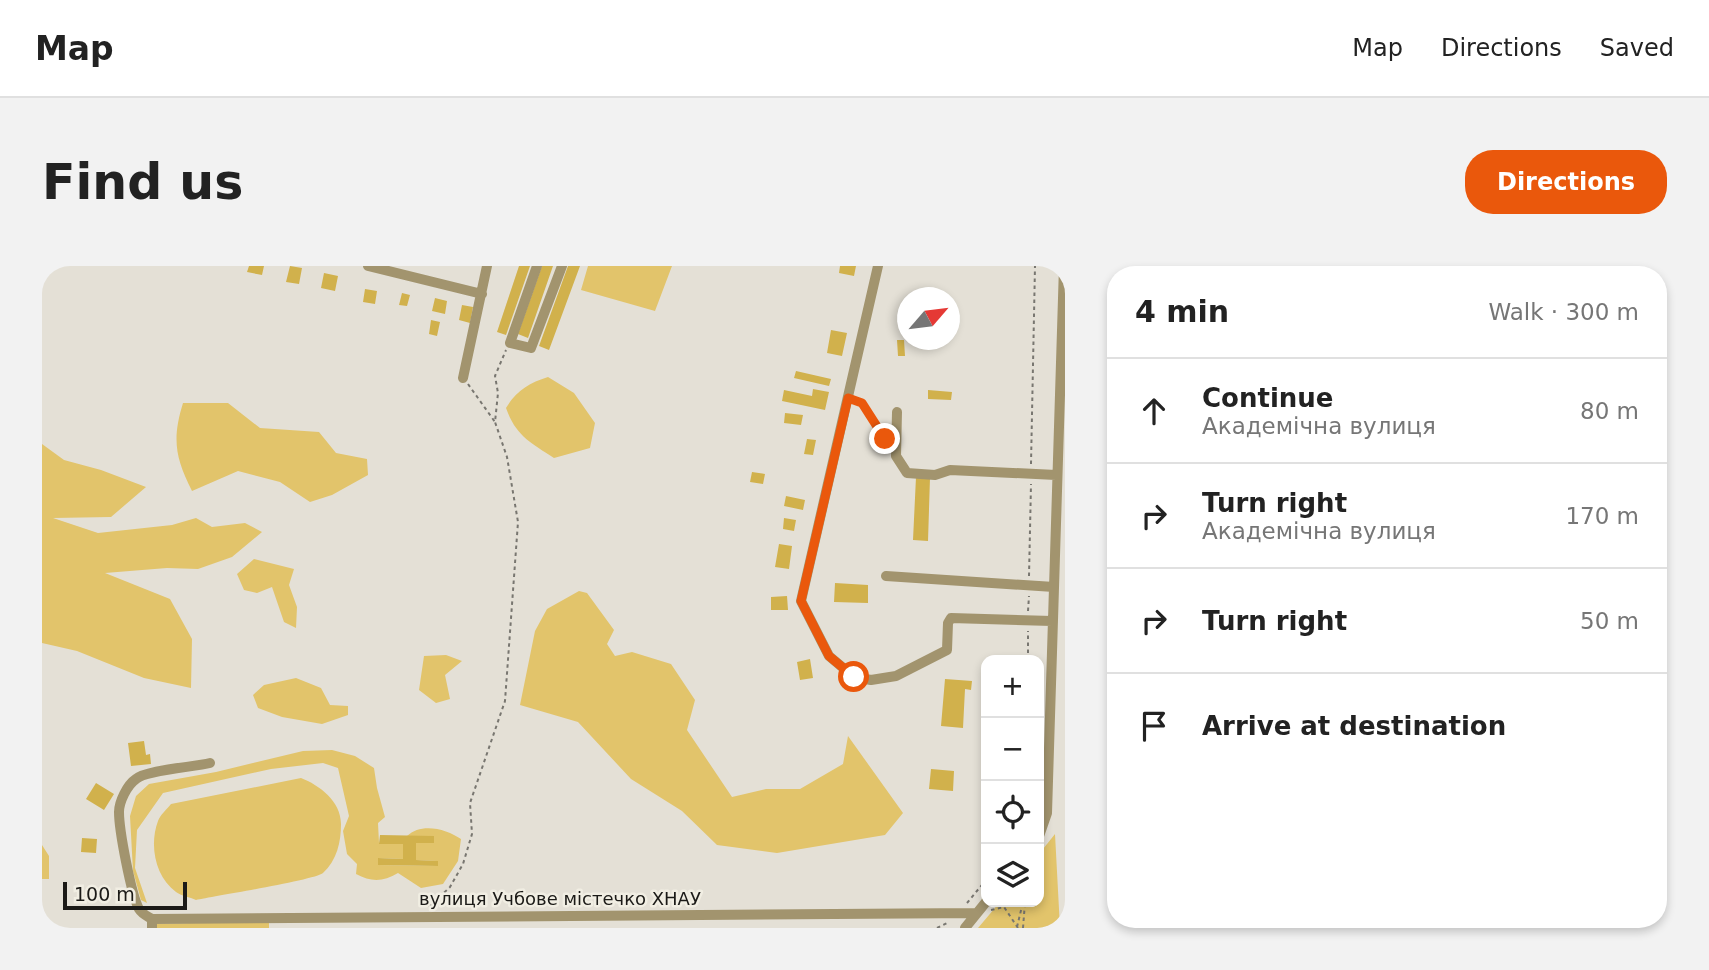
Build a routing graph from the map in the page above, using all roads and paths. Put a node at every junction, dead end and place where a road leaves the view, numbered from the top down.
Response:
1 (368, 266) edge
2 (487, 266) edge
3 (537, 266) edge
4 (562, 266) edge
5 (877, 266) edge
6 (1035, 266) edge
7 (1064, 266) edge
8 (482, 294) junction
9 (510, 344) junction
10 (463, 378) joint
11 (848, 398) junction
12 (897, 412) dead end
13 (495, 422) junction
14 (896, 452) junction
15 (1031, 474) junction
16 (1056, 475) junction
17 (886, 576) dead end
18 (1029, 585) junction
19 (1054, 587) junction
20 (1028, 620) junction
21 (1052, 621) junction
22 (1028, 655) edge
23 (210, 763) dead end
24 (1044, 822) edge
25 (982, 907) edge
26 (1023, 907) edge
27 (1024, 907) edge
28 (977, 913) junction
29 (953, 920) dead end
30 (418, 922) edge
31 (677, 922) edge
32 (272, 923) edge
33 (152, 924) edge
34 (937, 928) edge
35 (965, 928) edge
36 (1017, 928) edge
37 (1023, 928) edge

1 - 8 street
2 - 8 street
3 - 9 street
4 - 9 street
5 - 11 street
6 - 15 path
7 - 16 street
8 - 10 street
9 - 13 path
10 - 13 path
11 - 14 path
11 - 20 street
12 - 14 street
13 - 30 path
14 - 15 street
15 - 16 street
15 - 18 path
16 - 19 street
17 - 18 street
18 - 19 street
18 - 20 path
19 - 21 street
20 - 21 street
20 - 22 path
21 - 24 street
23 - 33 street
25 - 28 street
26 - 36 path
27 - 37 path
28 - 31 street, вулиця Учбове містечко ХНАУ
28 - 35 street
28 - 36 path
29 - 34 path
30 - 31 street, вулиця Учбове містечко ХНАУ
30 - 32 street, вулиця Учбове містечко ХНАУ
32 - 33 street, вулиця Учбове містечко ХНАУ

